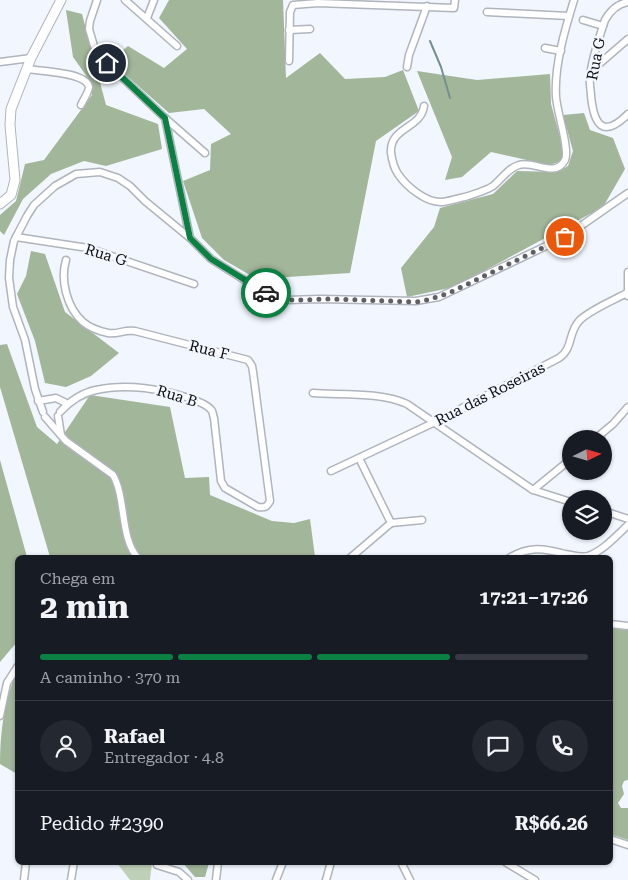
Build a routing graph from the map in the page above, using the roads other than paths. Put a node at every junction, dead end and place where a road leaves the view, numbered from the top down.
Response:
1 (61, 0) edge
2 (97, 0) edge
3 (125, 0) edge
4 (154, 0) edge
5 (455, 0) edge
6 (574, 0) edge
7 (628, 2) edge
8 (427, 6) junction
9 (487, 12) dead end
10 (569, 16) junction
11 (147, 18) junction
12 (583, 20) dead end
13 (603, 26) junction
14 (310, 29) dead end
15 (289, 30) junction
16 (628, 39) edge
17 (177, 46) dead end
18 (545, 48) dead end
19 (562, 51) junction
20 (31, 58) junction
21 (289, 61) dead end
22 (0, 62) edge
23 (407, 67) dead end
24 (27, 69) junction
25 (591, 72) junction
26 (81, 105) dead end
27 (424, 106) dead end
28 (628, 114) edge
29 (165, 118) junction
30 (205, 153) dead end
31 (628, 193) edge
32 (0, 204) edge
33 (16, 237) junction
34 (190, 238) junction
35 (66, 260) dead end
36 (628, 272) edge
37 (194, 284) dead end
38 (627, 295) edge
39 (313, 393) dead end
40 (38, 401) junction
41 (68, 404) junction
42 (628, 407) edge
43 (433, 423) junction
44 (606, 430) edge
45 (61, 435) junction
46 (359, 458) junction
47 (562, 466) edge
48 (331, 471) dead end
49 (533, 490) junction
50 (562, 499) edge
51 (258, 507) joint
52 (612, 514) edge
53 (628, 519) edge
54 (422, 520) dead end
55 (391, 523) junction
56 (628, 525) edge
57 (135, 555) edge
58 (354, 555) edge
59 (514, 555) edge
60 (570, 555) edge
61 (588, 555) edge
62 (613, 624) edge
63 (628, 626) edge
64 (15, 671) edge
65 (0, 716) edge
66 (613, 840) edge
67 (628, 845) edge
68 (26, 865) edge
69 (74, 865) edge
70 (157, 865) dead end
71 (218, 865) edge
72 (282, 865) edge
73 (330, 865) edge
74 (402, 865) edge
75 (510, 865) edge
76 (24, 880) edge
77 (71, 880) edge
78 (188, 880) edge
79 (216, 880) edge
80 (276, 880) edge
81 (326, 880) edge
82 (410, 880) edge
83 (535, 880) edge

1 - 20 main road
2 - 29 street
3 - 11 street
4 - 11 street
5 - 8 street
6 - 10 street
7 - 13 street, Rua G
8 - 15 street
8 - 23 street
9 - 10 street
10 - 19 street
11 - 17 street
12 - 13 street
13 - 25 street, Rua G
14 - 15 street
15 - 21 street
16 - 25 street
18 - 19 street
19 - 27 street
20 - 22 street
20 - 24 main road
24 - 26 street
24 - 32 main road
25 - 28 street, Rua G
29 - 30 street
29 - 34 street
31 - 34 street
33 - 34 street
33 - 37 street, Rua G
33 - 40 street
35 - 51 street, Rua F
36 - 38 street
38 - 43 street, Rua das Roseiras
39 - 43 street
40 - 41 street
40 - 45 street
41 - 45 street, Rua B
41 - 51 street, Rua B
42 - 44 street
43 - 46 street, Rua das Roseiras
43 - 49 street
45 - 57 street
46 - 48 street, Rua das Roseiras
46 - 55 street
47 - 49 street
49 - 50 street
52 - 53 street
54 - 55 street
55 - 58 street
56 - 61 street
59 - 60 street
62 - 63 street
64 - 65 street
66 - 67 street
68 - 76 street
69 - 77 street
70 - 78 street
71 - 79 street
72 - 80 street
73 - 81 street
74 - 82 street
75 - 83 street

